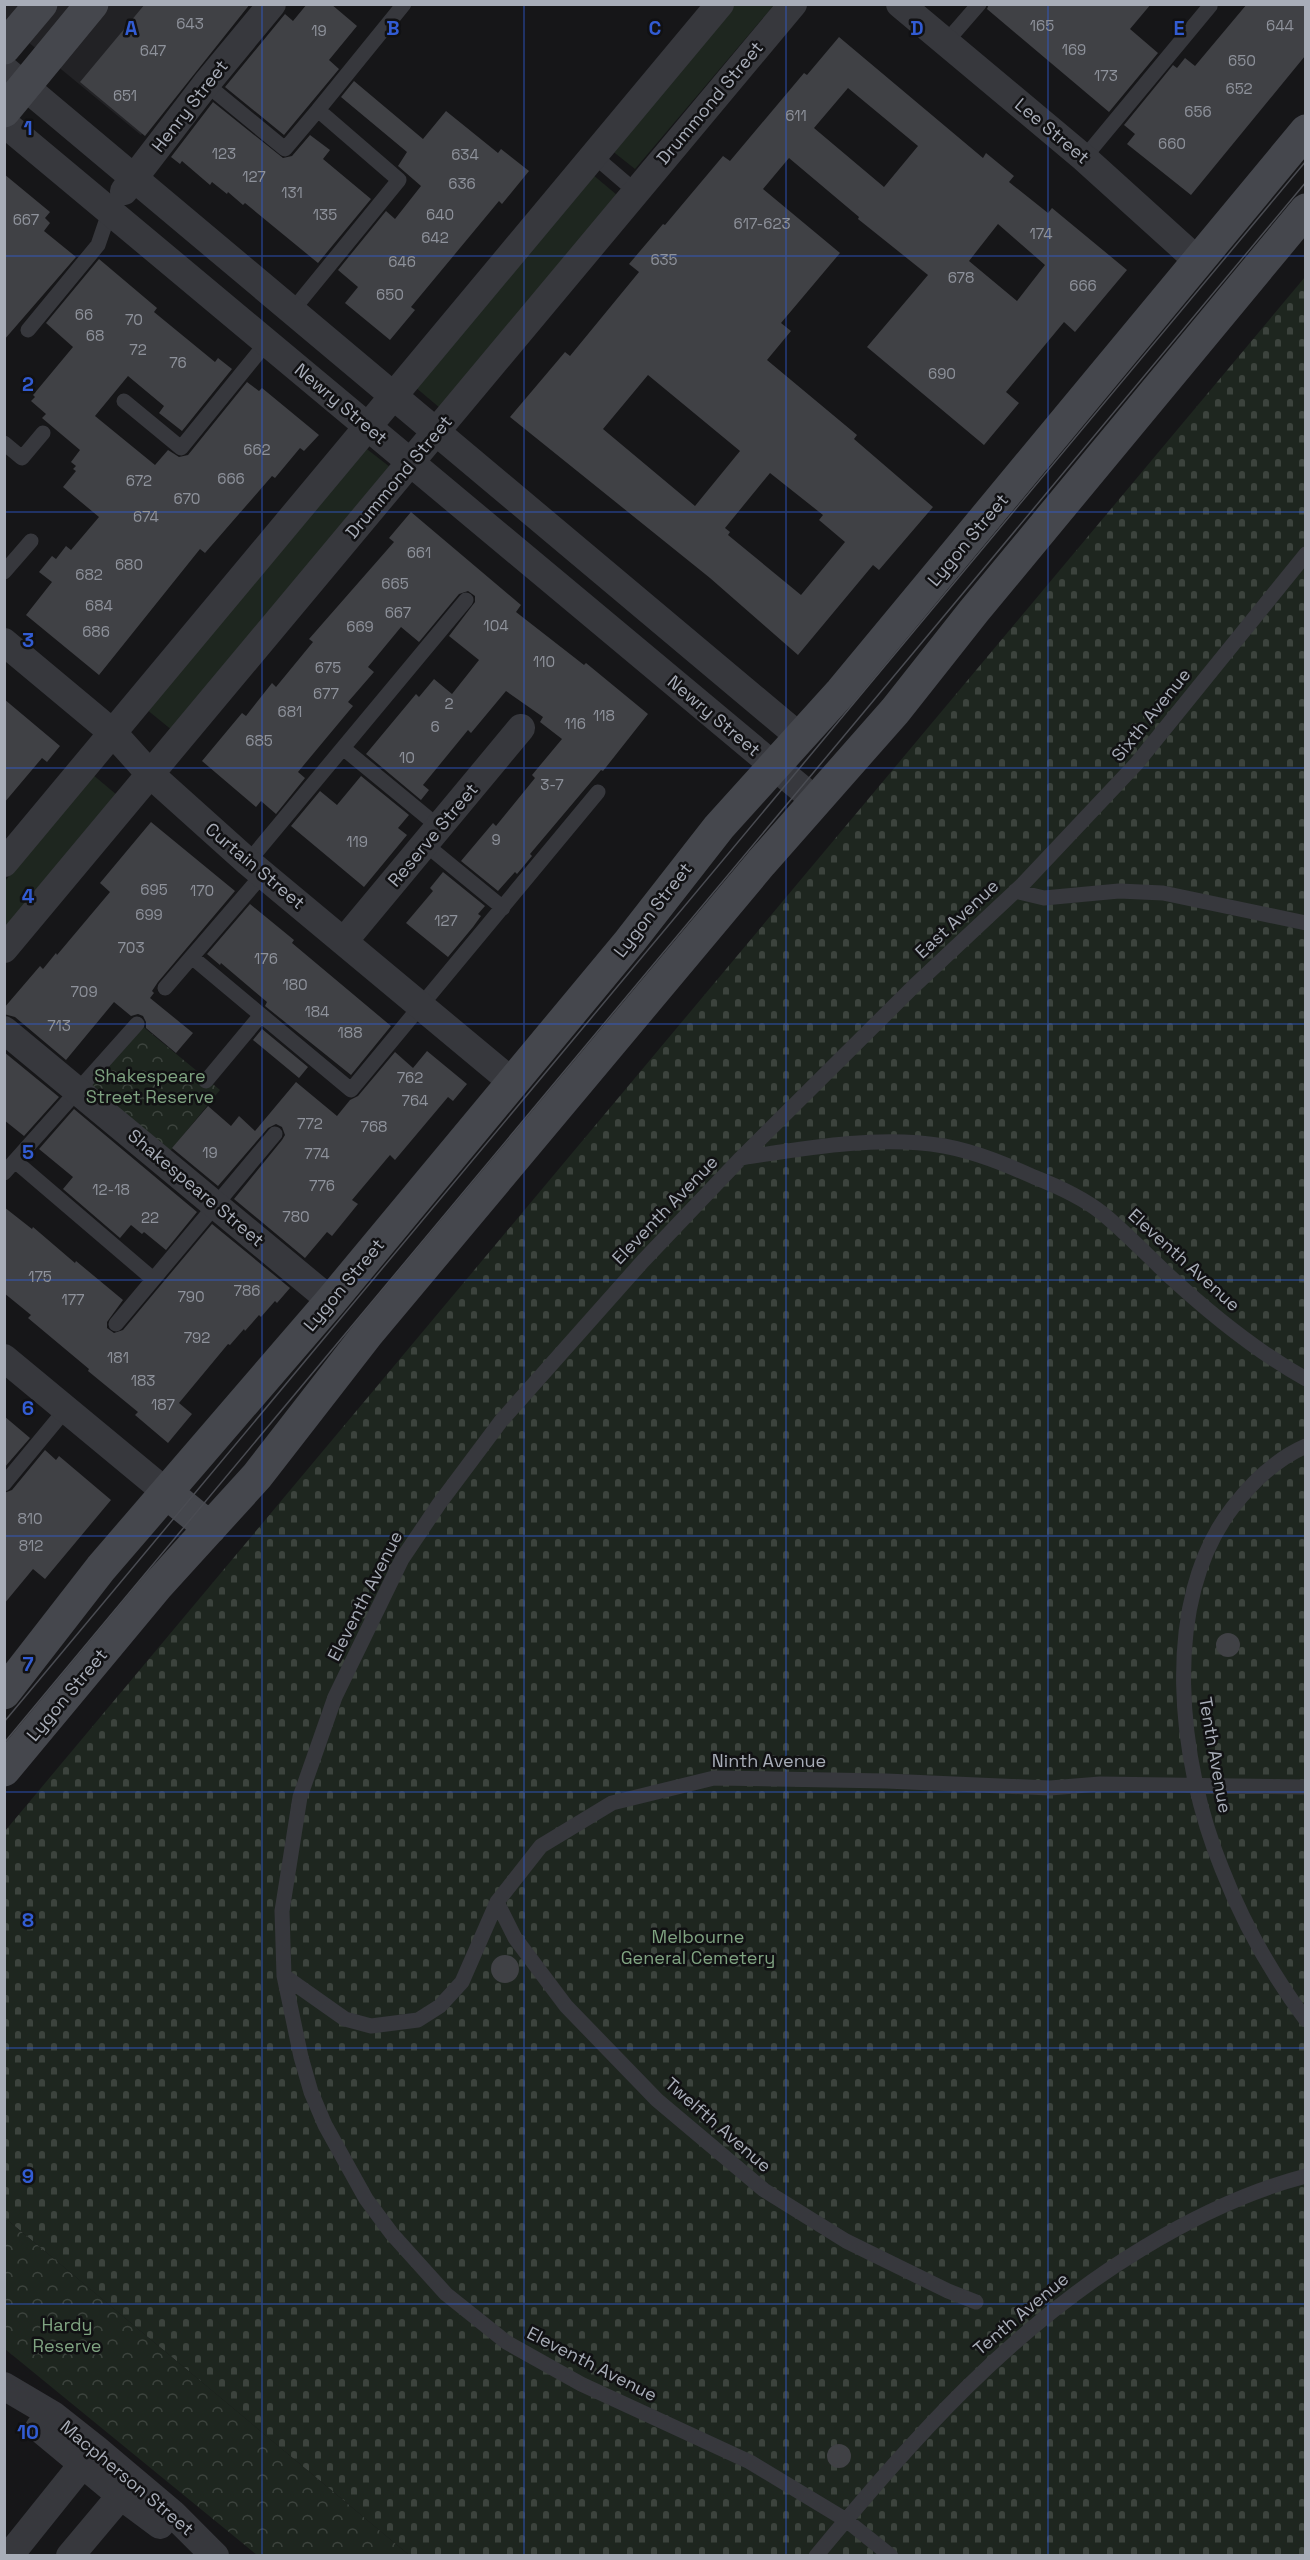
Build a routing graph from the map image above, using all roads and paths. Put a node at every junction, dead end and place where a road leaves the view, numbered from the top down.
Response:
1 (41, 4) edge
2 (92, 4) edge
3 (272, 4) edge
4 (404, 4) edge
5 (720, 4) edge
6 (793, 4) edge
7 (900, 4) edge
8 (979, 4) edge
9 (1209, 4) edge
10 (946, 42) junction
11 (4, 48) edge
12 (206, 84) junction
13 (11, 89) edge
14 (318, 110) junction
15 (4, 123) edge
16 (1305, 131) edge
17 (593, 155) junction
18 (1084, 158) junction
19 (134, 177) junction
20 (635, 191) junction
21 (110, 210) junction
22 (1305, 210) edge
23 (1199, 262) junction
24 (1236, 293) junction
25 (292, 311) junction
26 (28, 330) dead end
27 (267, 342) junction
28 (394, 396) junction
29 (124, 401) dead end
30 (368, 426) junction
31 (436, 431) junction
32 (43, 433) dead end
33 (4, 443) edge
34 (411, 462) junction
35 (31, 541) dead end
36 (1305, 554) edge
37 (4, 572) edge
38 (466, 600) dead end
39 (7, 649) edge
40 (521, 728) dead end
41 (113, 733) junction
42 (801, 738) junction
43 (343, 748) junction
44 (774, 766) junction
45 (842, 772) junction
46 (150, 774) junction
47 (598, 792) dead end
48 (816, 801) junction
49 (432, 836) junction
50 (4, 863) edge
51 (256, 868) junction
52 (1016, 891) junction
53 (502, 908) junction
54 (1305, 923) edge
55 (344, 941) junction
56 (4, 949) edge
57 (193, 958) junction
58 (165, 988) dead end
59 (421, 1006) junction
60 (261, 1015) junction
61 (137, 1024) dead end
62 (4, 1030) edge
63 (206, 1081) dead end
64 (512, 1082) junction
65 (78, 1090) junction
66 (550, 1114) junction
67 (274, 1134) dead end
68 (741, 1158) junction
69 (15, 1161) junction
70 (4, 1173) edge
71 (216, 1204) junction
72 (153, 1279) junction
73 (331, 1301) junction
74 (116, 1324) dead end
75 (368, 1333) junction
76 (4, 1358) edge
77 (1305, 1379) edge
78 (66, 1409) junction
79 (1305, 1446) edge
80 (4, 1484) edge
81 (167, 1493) junction
82 (210, 1528) junction
83 (4, 1693) edge
84 (4, 1770) edge
85 (1197, 1787) junction
86 (1305, 1787) edge
87 (497, 1902) junction
88 (284, 1976) junction
89 (1305, 2020) edge
90 (1305, 2176) edge
91 (976, 2301) dead end
92 (4, 2388) edge
93 (89, 2457) junction
94 (128, 2488) junction
95 (846, 2520) junction
96 (9, 2556) edge
97 (70, 2556) edge
98 (210, 2556) edge
99 (215, 2556) edge
100 (816, 2556) edge
101 (891, 2556) edge

1 - 11 street
2 - 13 street
3 - 12 street, Henry Street
4 - 14 lane
5 - 17 street
6 - 20 street, Drummond Street
7 - 10 street, Lee Street
8 - 10 lane
9 - 18 lane
10 - 18 street, Lee Street
12 - 14 lane
12 - 19 street, Henry Street
13 - 19 street
14 - 25 lane
15 - 21 street, Newry Street
16 - 23 street, Lygon Street
17 - 20 lane
17 - 28 street
18 - 23 street, Lee Street
19 - 21 street, Henry Street
19 - 25 street
20 - 31 street, Drummond Street
21 - 26 lane
21 - 27 street, Newry Street
22 - 24 street, Lygon Street
23 - 24 street
23 - 42 street, Lygon Street
24 - 45 street, Lygon Street
25 - 28 street
27 - 29 lane
27 - 30 street, Newry Street
28 - 30 street
28 - 31 street
30 - 34 street, Newry Street
30 - 41 street
31 - 34 street, Drummond Street
31 - 42 street
32 - 33 lane
34 - 44 street, Newry Street
34 - 46 street, Drummond Street
35 - 37 lane
36 - 52 lane, Sixth Avenue
38 - 43 lane
39 - 41 street, Curtain Street
40 - 49 street, Reserve Street
41 - 46 street, Curtain Street
41 - 50 street
42 - 44 street, Lygon Street
42 - 45 street
43 - 49 lane
43 - 51 lane
44 - 48 street, Newry Street
44 - 64 street, Lygon Street
45 - 48 street, Lygon Street
46 - 51 street, Curtain Street
46 - 56 street, Drummond Street
47 - 53 lane
48 - 66 street, Lygon Street
49 - 53 lane
49 - 55 street, Reserve Street
51 - 55 street, Curtain Street
51 - 57 lane
52 - 54 lane, East Avenue
52 - 68 lane, East Avenue
53 - 59 lane
55 - 59 street, Curtain Street
57 - 58 lane
57 - 60 lane
59 - 60 lane
59 - 64 street, Curtain Street
60 - 63 lane
61 - 65 lane
62 - 65 street, Shakespeare Street
64 - 66 street
64 - 73 street, Lygon Street
65 - 69 lane
65 - 71 street, Shakespeare Street
66 - 75 street, Lygon Street
67 - 71 lane
68 - 77 lane, Eleventh Avenue
68 - 88 lane, Eleventh Avenue
69 - 70 lane
69 - 72 lane
71 - 72 lane
71 - 73 street, Shakespeare Street
72 - 74 lane
73 - 75 street
73 - 81 street, Lygon Street
75 - 82 street, Lygon Street
76 - 78 street
78 - 80 lane
78 - 81 street
79 - 85 lane, Tenth Avenue
81 - 82 street
81 - 83 street, Lygon Street
82 - 84 street, Lygon Street
85 - 86 lane, Ninth Avenue
85 - 87 lane, Ninth Avenue
85 - 89 lane, Tenth Avenue
87 - 88 lane, Ninth Avenue
87 - 91 lane, Twelfth Avenue
88 - 95 lane, Eleventh Avenue
90 - 95 lane, Tenth Avenue
92 - 93 street, Macpherson Street
93 - 94 street, Macpherson Street
93 - 96 street
94 - 97 street
94 - 98 street, Macpherson Street
94 - 99 street, Macpherson Street
95 - 100 lane, Tenth Avenue
95 - 101 lane, Eleventh Avenue

